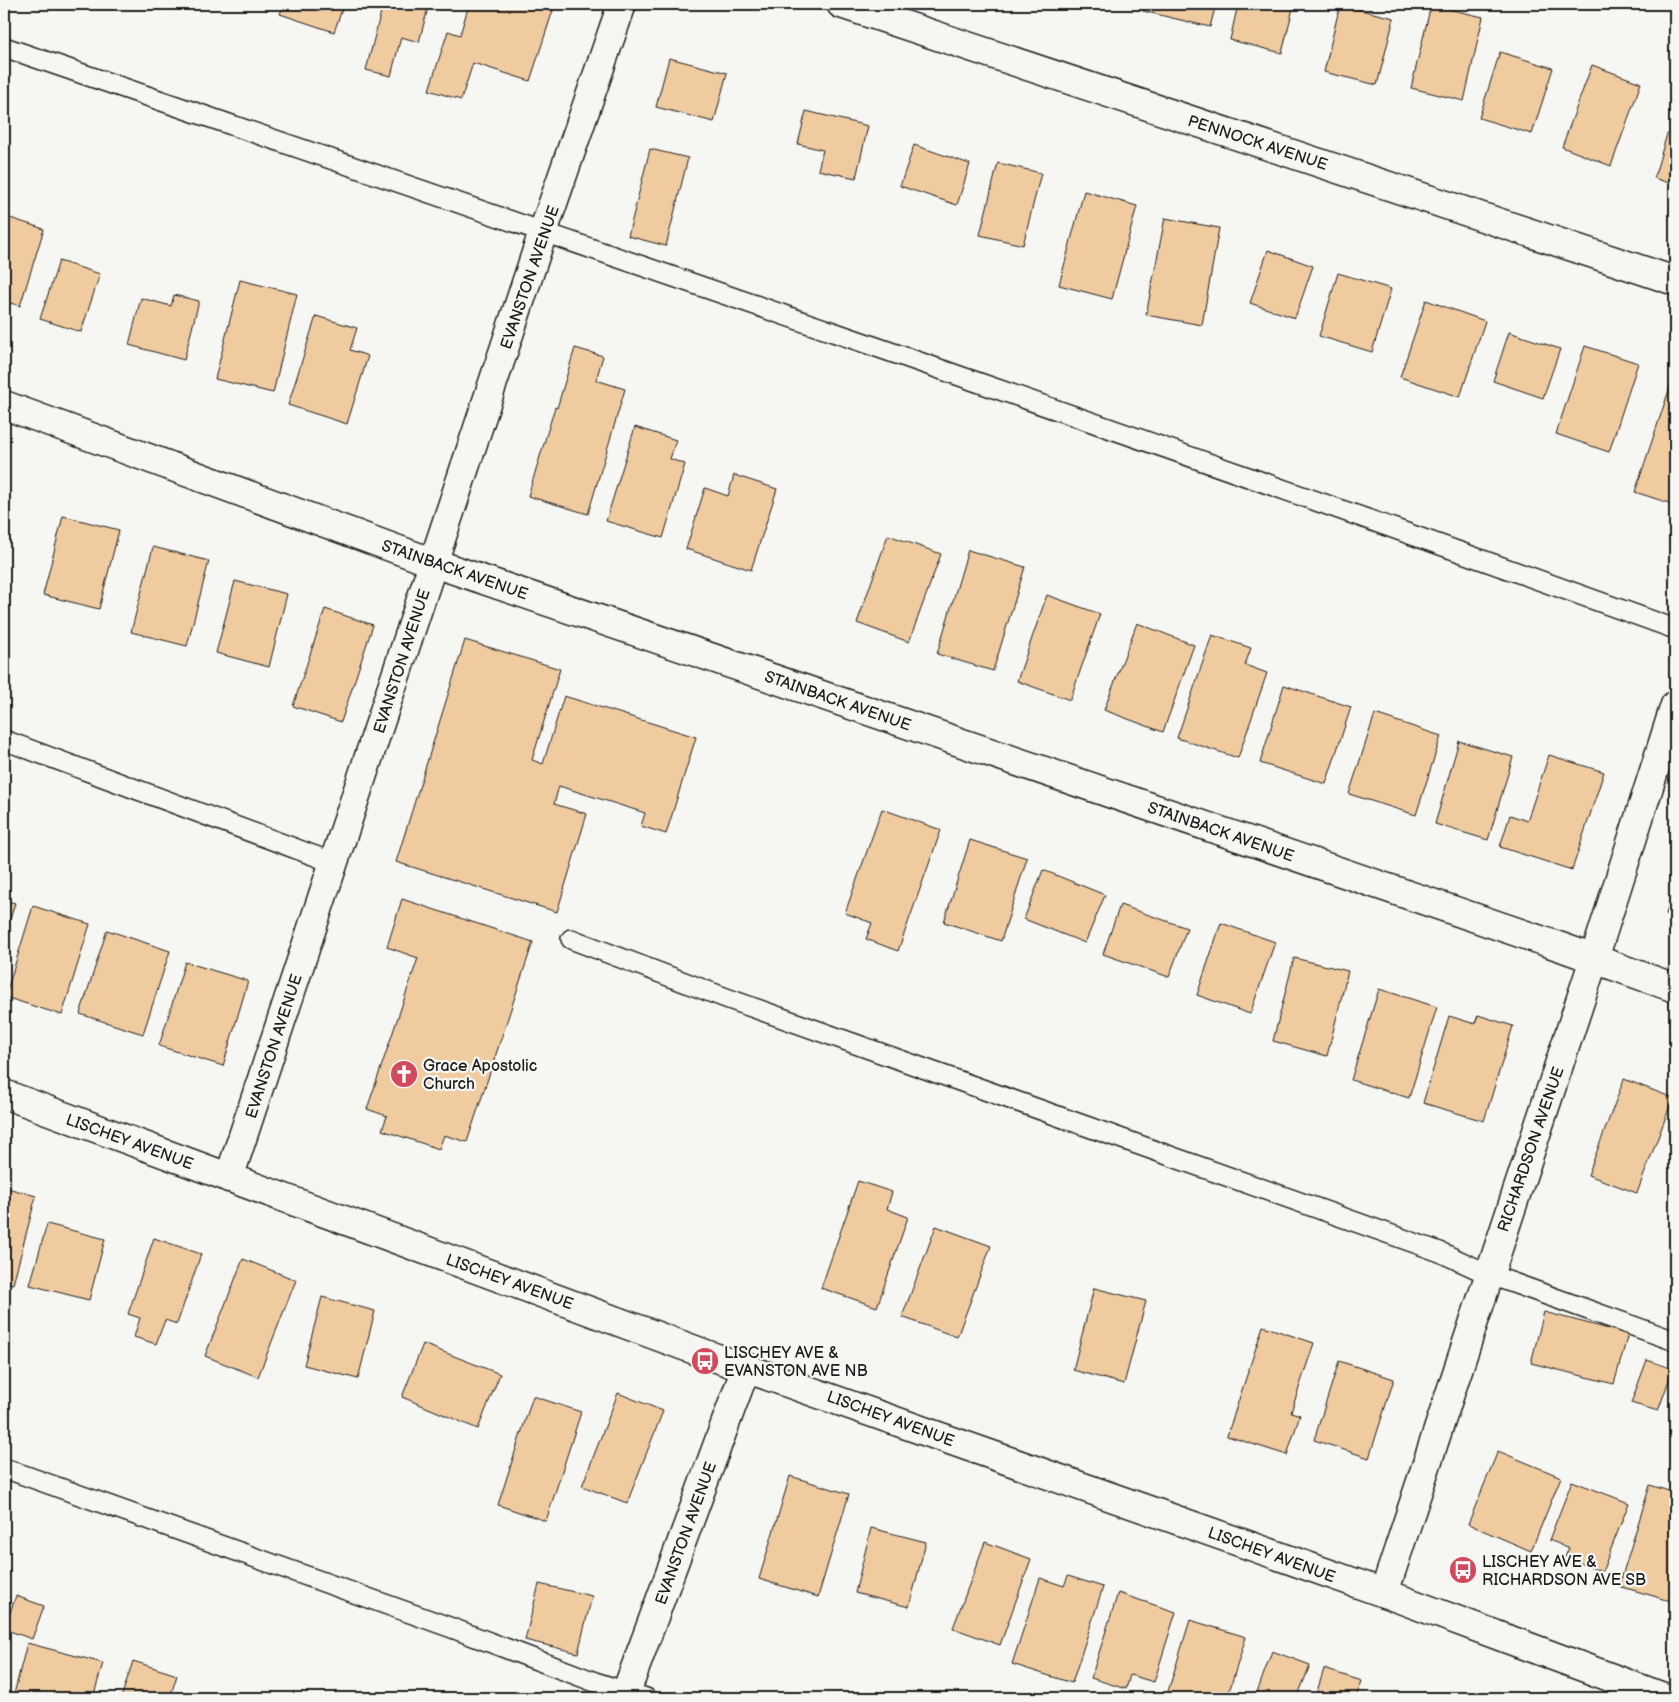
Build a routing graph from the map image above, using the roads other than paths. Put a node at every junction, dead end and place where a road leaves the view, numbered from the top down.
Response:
1 (622, 4) edge
2 (841, 4) edge
3 (4, 46) edge
4 (543, 232) junction
5 (1675, 281) edge
6 (4, 405) edge
7 (434, 563) junction
8 (1675, 629) edge
9 (1675, 705) edge
10 (4, 740) edge
11 (334, 863) junction
12 (571, 939) dead end
13 (1594, 959) junction
14 (1675, 988) edge
15 (4, 1094) edge
16 (229, 1178) junction
17 (1488, 1274) junction
18 (1675, 1341) edge
19 (749, 1368) junction
20 (4, 1468) edge
21 (1384, 1593) junction
22 (632, 1696) edge
23 (1666, 1698) edge

1 - 4 street, EVANSTON AVENUE
2 - 5 street, PENNOCK AVENUE
3 - 4 lane
4 - 7 street, EVANSTON AVENUE
4 - 8 lane
6 - 7 street, STAINBACK AVENUE
7 - 11 street, EVANSTON AVENUE
7 - 13 street, STAINBACK AVENUE
9 - 13 street, RICHARDSON AVENUE
10 - 11 lane
11 - 16 street, EVANSTON AVENUE
12 - 17 lane
13 - 14 street, STAINBACK AVENUE
13 - 17 street, RICHARDSON AVENUE
15 - 16 street, LISCHEY AVENUE
16 - 19 street, LISCHEY AVENUE
17 - 18 lane
17 - 21 street, RICHARDSON AVENUE
19 - 21 street, LISCHEY AVENUE
19 - 22 street, EVANSTON AVENUE
20 - 22 lane
21 - 23 street, LISCHEY AVENUE

